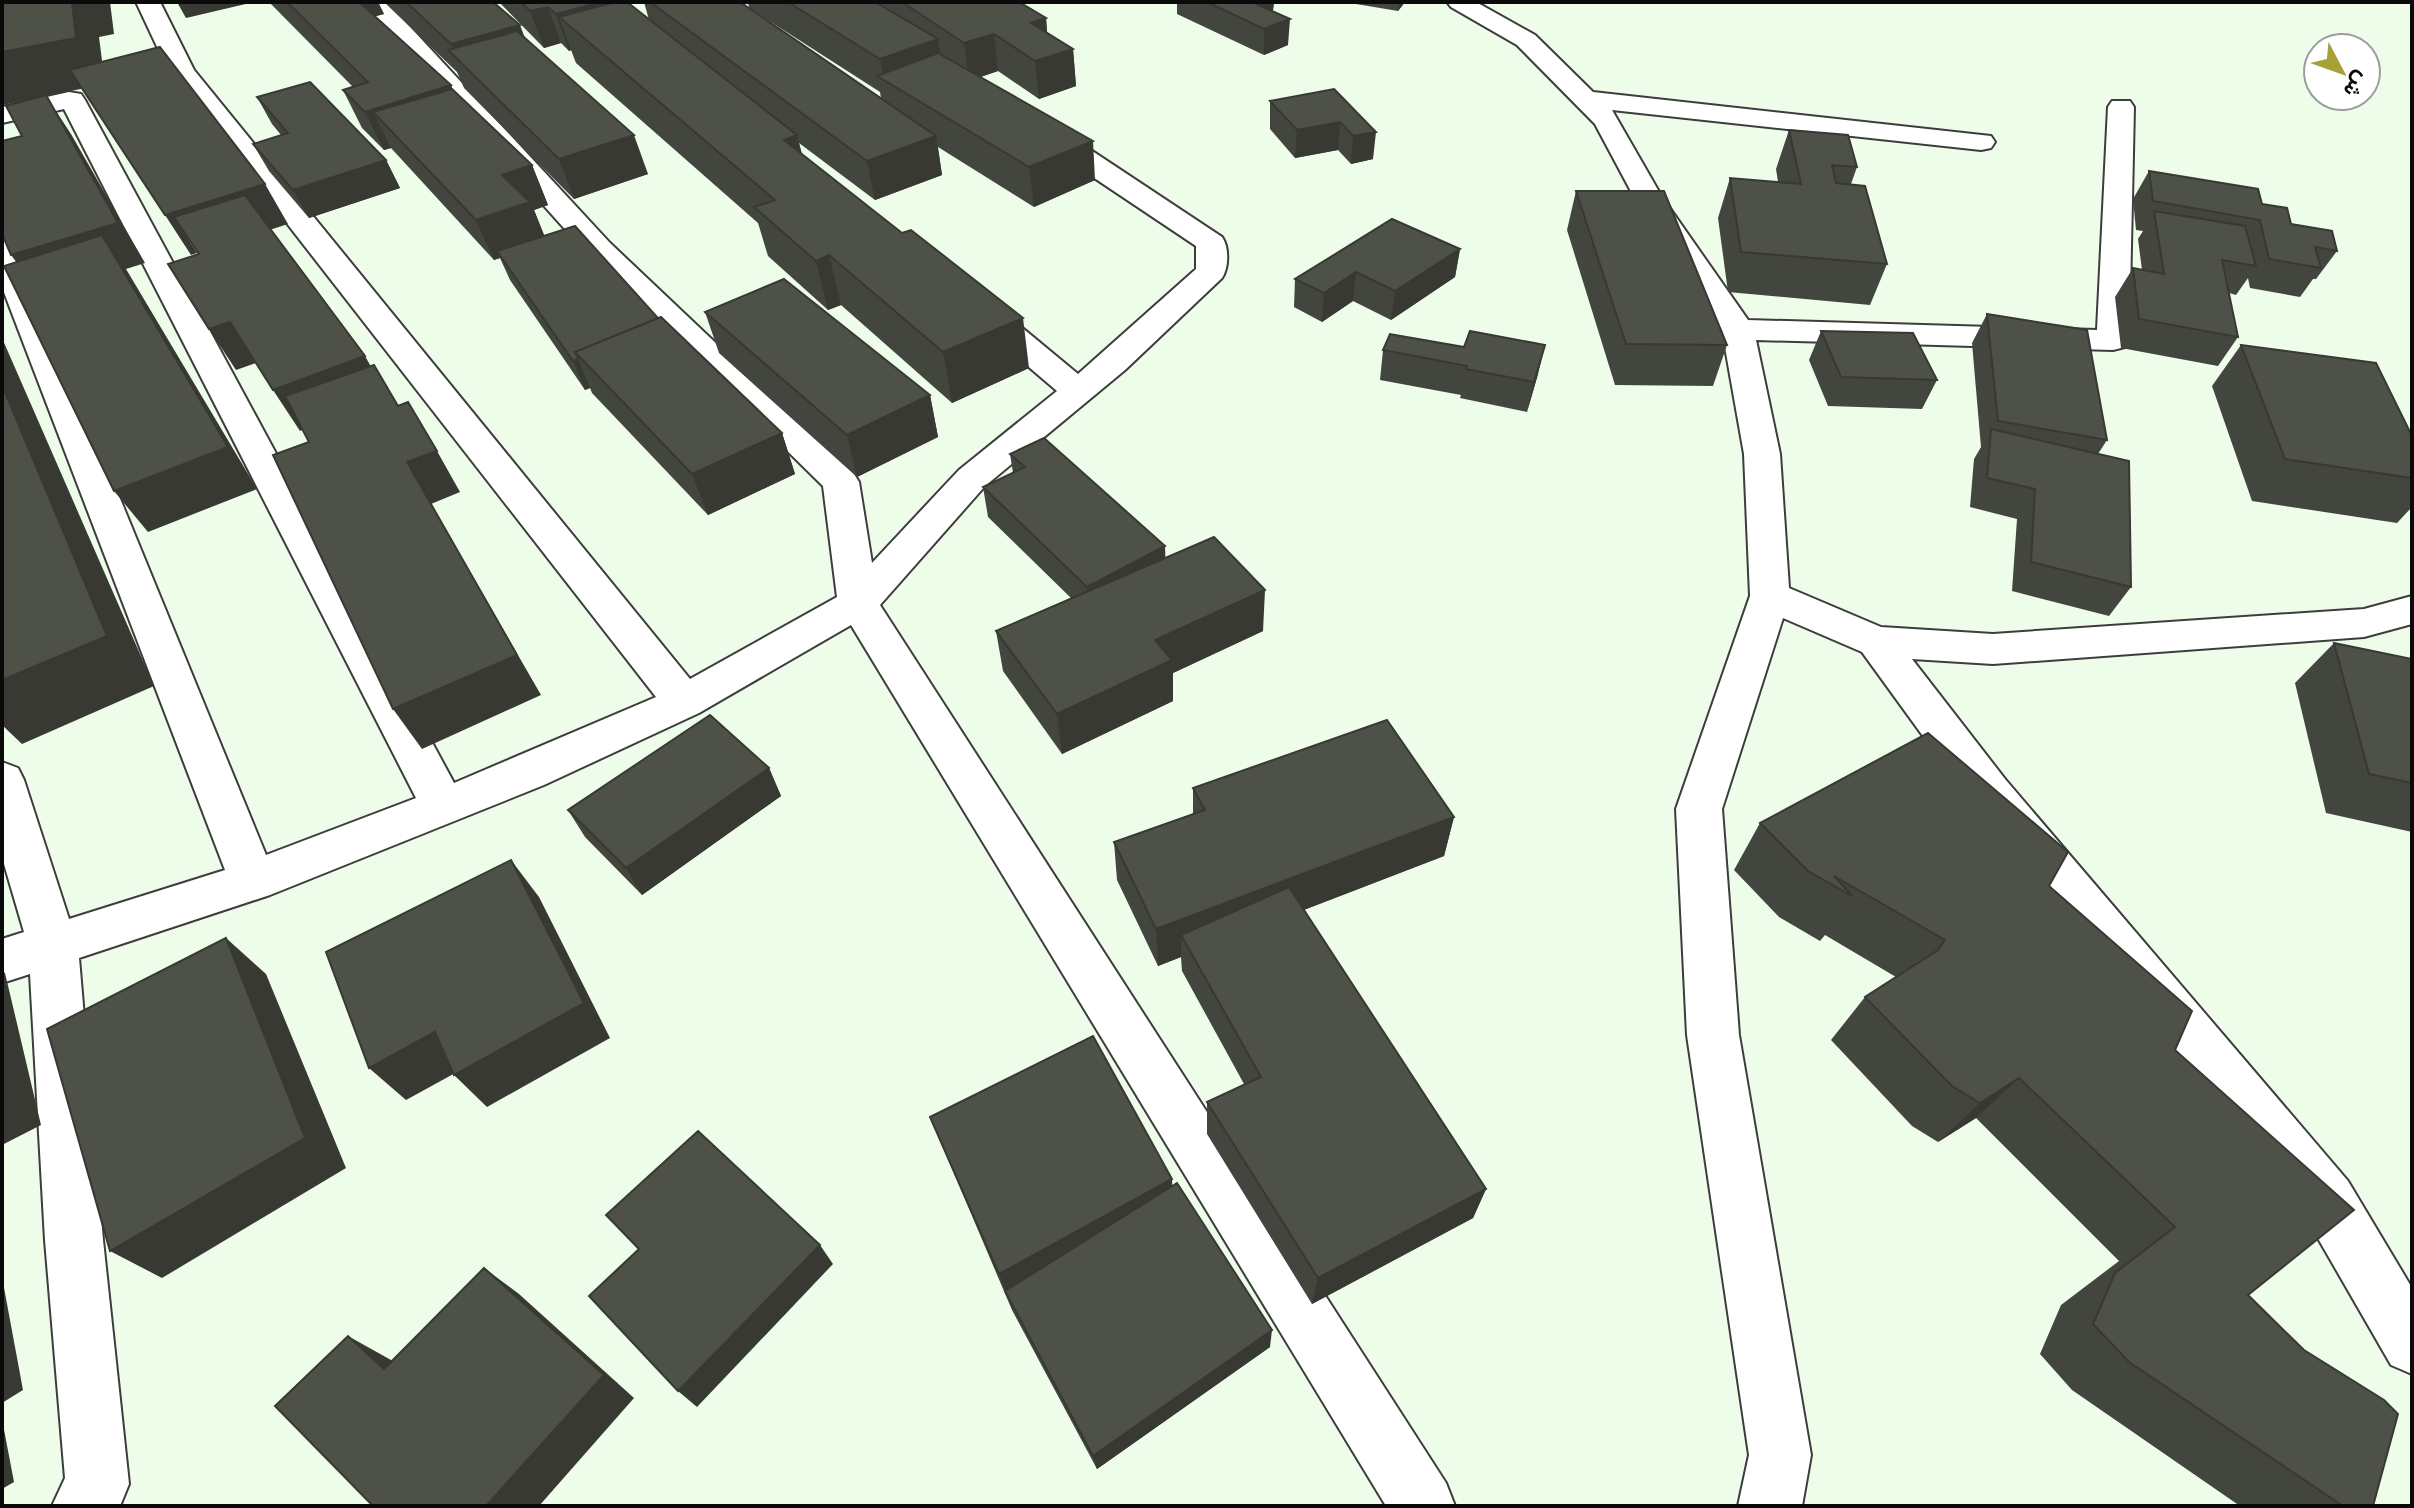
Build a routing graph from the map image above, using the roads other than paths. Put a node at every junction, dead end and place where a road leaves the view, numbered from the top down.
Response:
1 (148, 2) edge
2 (374, 2) edge
3 (1459, 2) edge
4 (182, 72) junction
5 (127, 86) edge
6 (1586, 99) junction
7 (2121, 107) dead end
8 (1018, 114) edge
9 (2, 115) edge
10 (1981, 142) dead end
11 (2, 247) edge
12 (956, 289) edge
13 (1738, 330) junction
14 (1078, 391) junction
15 (1770, 596) junction
16 (858, 603) junction
17 (2412, 610) edge
18 (1876, 642) junction
19 (684, 702) junction
20 (2, 780) edge
21 (443, 805) junction
22 (253, 881) junction
23 (53, 947) junction
24 (2, 961) edge
25 (2412, 1344) edge
26 (84, 1506) edge
27 (1423, 1506) edge
28 (1770, 1506) edge

1 - 4 street
2 - 16 street
3 - 6 street
4 - 5 street
4 - 19 street
6 - 10 street
6 - 13 street
7 - 13 street
8 - 14 street
9 - 21 street
11 - 22 street
12 - 14 street
13 - 15 street
14 - 16 street
15 - 18 street
15 - 28 street
16 - 19 street
16 - 27 street
17 - 18 street
18 - 25 street
19 - 21 street
20 - 23 street
21 - 22 street
22 - 23 street
23 - 24 street
23 - 26 street

